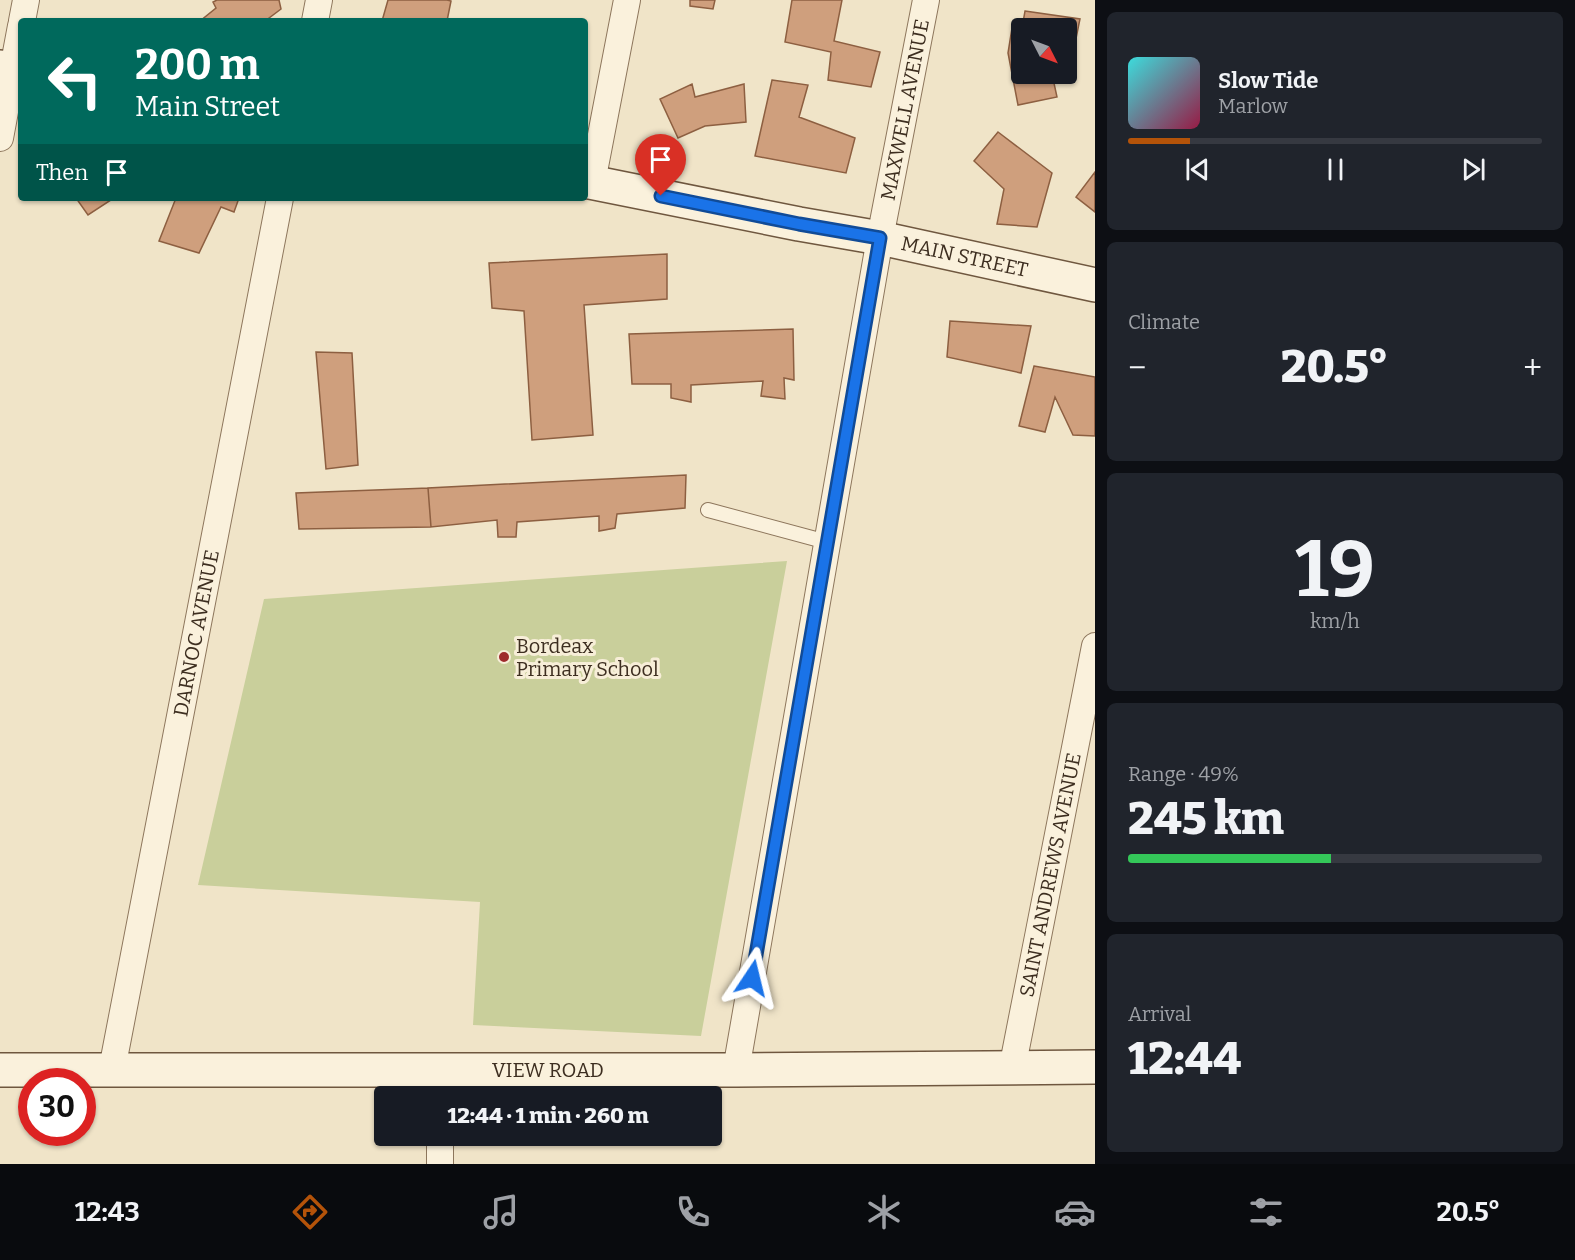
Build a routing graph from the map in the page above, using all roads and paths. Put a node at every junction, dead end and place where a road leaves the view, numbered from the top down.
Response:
1 (26, 0) edge
2 (319, 0) edge
3 (627, 0) edge
4 (926, 0) edge
5 (23, 18) edge
6 (316, 18) edge
7 (18, 39) edge
8 (11, 69) edge
9 (0, 138) edge
10 (589, 181) edge
11 (279, 201) edge
12 (880, 238) junction
13 (1095, 285) edge
14 (708, 510) dead end
15 (827, 542) junction
16 (1095, 646) edge
17 (1095, 1067) edge
18 (112, 1069) junction
19 (1012, 1069) junction
20 (0, 1070) edge
21 (736, 1070) junction
22 (441, 1083) edge
23 (440, 1146) edge
24 (440, 1164) edge

1 - 5 street
2 - 6 street
3 - 10 street
4 - 12 street, MAXWELL AVENUE
7 - 8 street
8 - 9 street
10 - 12 street, MAIN STREET
11 - 18 street, DARNOC AVENUE
12 - 13 street, MAIN STREET
12 - 15 street, MAXWELL AVENUE
14 - 15 lane
15 - 21 street, MAXWELL AVENUE
16 - 19 street, SAINT ANDREWS AVENUE
17 - 19 street, VIEW ROAD
18 - 20 street, VIEW ROAD
18 - 22 street, VIEW ROAD
19 - 21 street, VIEW ROAD
21 - 22 street, VIEW ROAD
23 - 24 street

